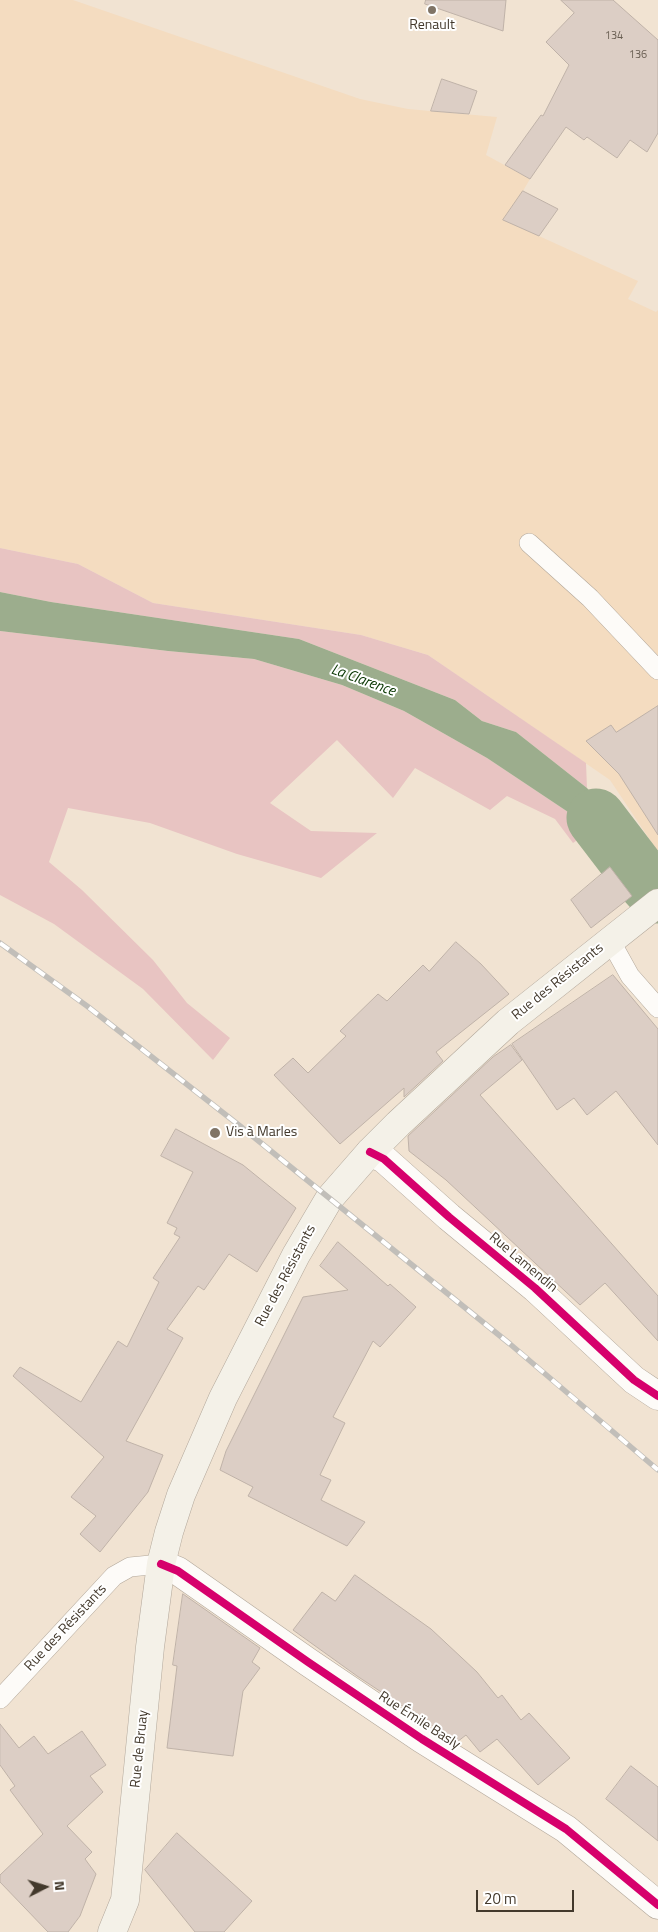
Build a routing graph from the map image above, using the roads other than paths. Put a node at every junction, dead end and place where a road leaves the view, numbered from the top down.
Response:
1 (529, 543) dead end
2 (658, 670) edge
3 (651, 909) edge
4 (610, 940) junction
5 (658, 1008) edge
6 (370, 1152) junction
7 (658, 1396) edge
8 (161, 1564) junction
9 (0, 1699) edge
10 (658, 1906) edge
11 (112, 1932) edge

1 - 2 lane
3 - 4 main road, Rue des Résistants
4 - 5 lane
4 - 6 main road, Rue des Résistants
6 - 7 street, Rue Lamendin
6 - 8 main road, Rue des Résistants
8 - 9 lane, Rue des Résistants
8 - 10 street, Rue Émile Basly
8 - 11 main road, Rue de Bruay

